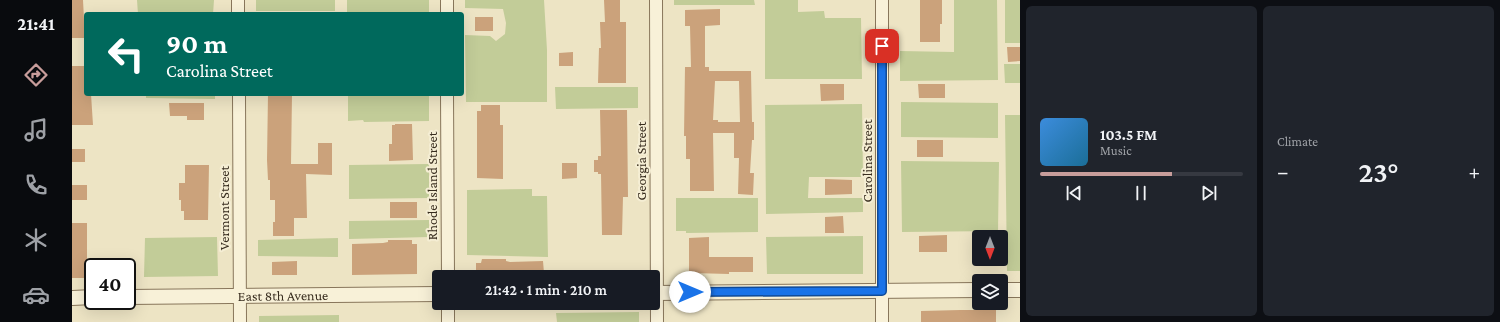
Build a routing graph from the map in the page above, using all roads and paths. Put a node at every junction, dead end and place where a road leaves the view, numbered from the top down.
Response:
1 (238, 0) edge
2 (447, 0) edge
3 (656, 0) edge
4 (882, 0) edge
5 (238, 12) edge
6 (447, 12) edge
7 (239, 96) edge
8 (447, 96) edge
9 (448, 270) edge
10 (655, 270) edge
11 (972, 290) edge
12 (1008, 290) edge
13 (1020, 290) edge
14 (882, 291) junction
15 (660, 292) edge
16 (432, 294) edge
17 (239, 296) junction
18 (84, 297) edge
19 (136, 297) edge
20 (72, 298) edge
21 (448, 310) edge
22 (656, 310) edge
23 (240, 322) edge
24 (448, 322) edge
25 (657, 322) edge
26 (882, 322) edge

1 - 5 street
2 - 6 street
3 - 10 street, Georgia Street
4 - 14 street, Carolina Street
7 - 17 street, Vermont Street
8 - 9 street, Rhode Island Street
11 - 14 street
12 - 13 street
14 - 15 street
14 - 26 street, Carolina Street
16 - 17 street, East 8th Avenue
17 - 19 street, East 8th Avenue
17 - 23 street, Vermont Street
18 - 20 street
21 - 24 street
22 - 25 street, Georgia Street

